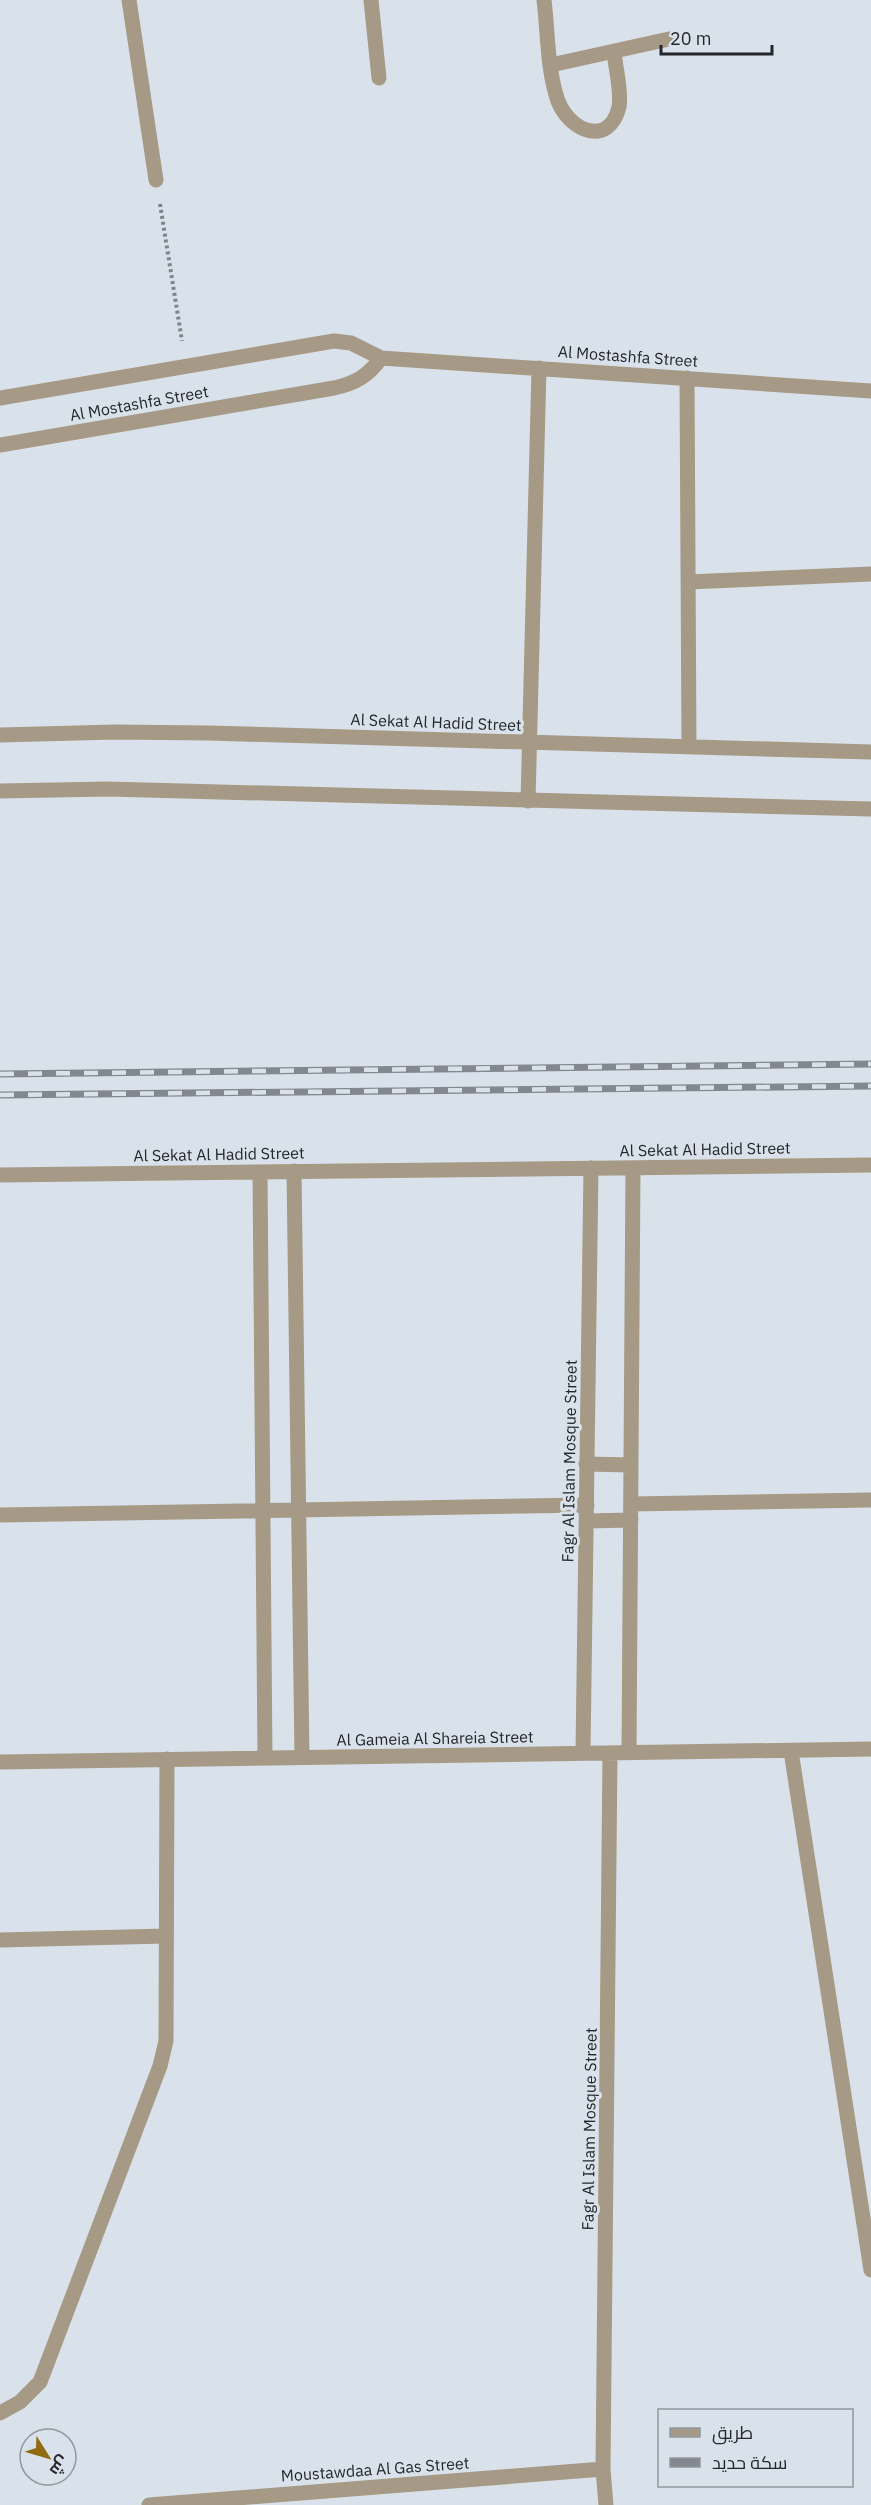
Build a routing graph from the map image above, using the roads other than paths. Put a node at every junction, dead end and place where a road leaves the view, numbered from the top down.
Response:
1 (129, 0) edge
2 (371, 0) edge
3 (544, 0) edge
4 (669, 39) dead end
5 (614, 51) junction
6 (551, 65) junction
7 (380, 78) dead end
8 (156, 180) road end
9 (381, 358) junction
10 (540, 368) junction
11 (687, 378) junction
12 (871, 391) edge
13 (0, 398) edge
14 (0, 445) edge
15 (871, 574) edge
16 (688, 582) junction
17 (0, 735) edge
18 (530, 742) junction
19 (689, 747) junction
20 (871, 752) edge
21 (0, 791) edge
22 (528, 801) junction
23 (871, 809) edge
24 (871, 1165) edge
25 (591, 1168) junction
26 (633, 1168) junction
27 (260, 1172) junction
28 (294, 1172) junction
29 (0, 1175) edge
30 (586, 1464) junction
31 (631, 1465) junction
32 (871, 1500) edge
33 (631, 1504) junction
34 (586, 1505) junction
35 (263, 1510) junction
36 (298, 1510) junction
37 (0, 1515) edge
38 (631, 1520) junction
39 (586, 1521) junction
40 (871, 1749) edge
41 (791, 1751) junction
42 (583, 1753) junction
43 (610, 1753) junction
44 (629, 1753) junction
45 (302, 1757) junction
46 (265, 1758) junction
47 (167, 1760) junction
48 (0, 1762) edge
49 (166, 1936) junction
50 (0, 1940) edge
51 (864, 2177) edge
52 (871, 2270) edge
53 (0, 2413) edge
54 (603, 2469) junction
55 (149, 2505) edge
56 (606, 2505) edge

1 - 8 street
2 - 7 street
3 - 6 street
4 - 5 street
5 - 6 street
5 - 6 street
9 - 10 street, Al Mostashfa Street
9 - 13 street, Al Mostashfa Street
9 - 14 street, Al Mostashfa Street
10 - 11 street, Al Mostashfa Street
10 - 18 street
11 - 12 street, Al Mostashfa Street
11 - 16 street
15 - 16 street
16 - 19 street
17 - 18 street, Al Sekat Al Hadid Street
18 - 19 street, Al Sekat Al Hadid Street
18 - 22 street
19 - 20 street, Al Sekat Al Hadid Street
21 - 22 street
22 - 23 street
24 - 26 street, Al Sekat Al Hadid Street
25 - 26 street, Al Sekat Al Hadid Street
25 - 28 street, Al Sekat Al Hadid Street
25 - 30 street, Fagr Al Islam Mosque Street
26 - 31 street
27 - 28 street, Al Sekat Al Hadid Street
27 - 29 street, Al Sekat Al Hadid Street
27 - 35 street
28 - 36 street
30 - 31 street
30 - 34 street, Fagr Al Islam Mosque Street
31 - 33 street
32 - 33 street
33 - 38 street
34 - 36 street
34 - 39 street, Fagr Al Islam Mosque Street
35 - 36 street
35 - 37 street
35 - 46 street
36 - 45 street
38 - 39 street
38 - 44 street
39 - 42 street, Fagr Al Islam Mosque Street
40 - 41 street, Al Gameia Al Shareia Street
41 - 44 street, Al Gameia Al Shareia Street
41 - 51 street
42 - 43 street, Al Gameia Al Shareia Street
42 - 45 street, Al Gameia Al Shareia Street
43 - 44 street, Al Gameia Al Shareia Street
43 - 54 street, Fagr Al Islam Mosque Street
45 - 46 street, Al Gameia Al Shareia Street
46 - 47 street, Al Gameia Al Shareia Street
47 - 48 street, Al Gameia Al Shareia Street
47 - 49 street
49 - 50 street
49 - 53 street
51 - 52 street
54 - 55 street, Moustawdaa Al Gas Street
54 - 56 street, Fagr Al Islam Mosque Street

